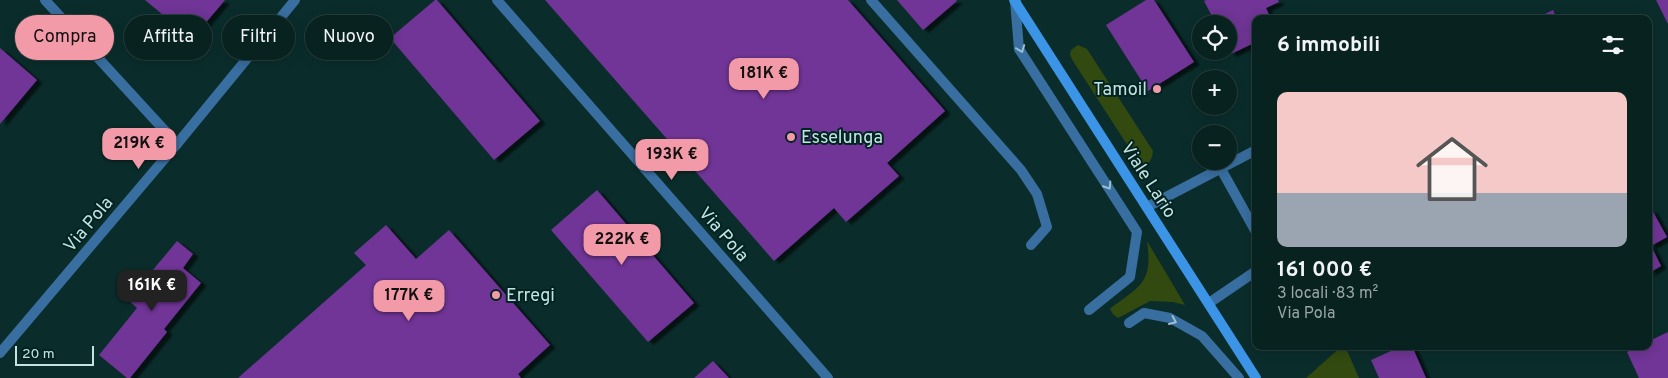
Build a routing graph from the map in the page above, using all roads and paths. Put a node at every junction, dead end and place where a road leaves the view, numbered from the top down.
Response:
1 (45, 0) edge
2 (295, 0) edge
3 (496, 0) edge
4 (871, 0) edge
5 (1015, 0) edge
6 (177, 144) junction
7 (1252, 152) edge
8 (1237, 160) edge
9 (1219, 170) edge
10 (1222, 170) edge
11 (1148, 207) junction
12 (1252, 225) edge
13 (1031, 245) dead end
14 (1252, 273) edge
15 (1208, 303) junction
16 (1089, 310) dead end
17 (1128, 323) dead end
18 (0, 353) edge
19 (828, 378) edge
20 (1239, 378) edge
21 (1256, 378) edge

1 - 6 street
2 - 6 street, Via Pola
3 - 19 street, Via Pola
4 - 13 street
5 - 11 main road, Viale Lario
5 -> 16 street
6 - 18 street, Via Pola
7 - 8 street
9 - 11 street
10 - 12 street
11 - 15 main road, Viale Lario
14 - 15 street
15 - 21 main road, Viale Lario
17 -> 20 street

